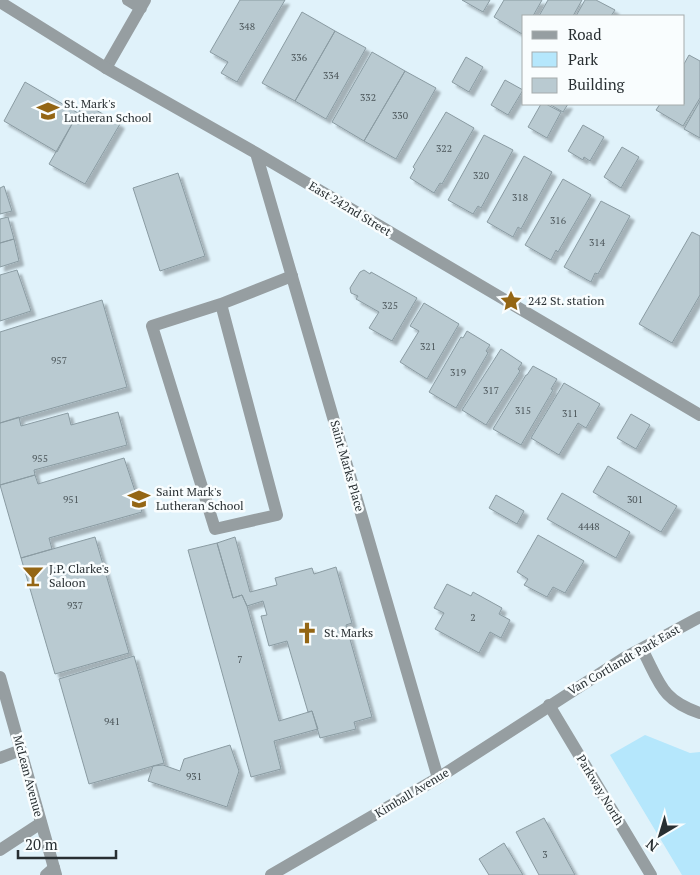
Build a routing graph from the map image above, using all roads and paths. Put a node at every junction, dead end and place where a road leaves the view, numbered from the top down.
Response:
1 (128, 0) edge
2 (0, 2) edge
3 (143, 4) edge
4 (106, 68) junction
5 (256, 154) junction
6 (292, 276) junction
7 (221, 304) junction
8 (700, 415) edge
9 (700, 617) edge
10 (642, 649) junction
11 (0, 677) edge
12 (549, 704) junction
13 (700, 712) edge
14 (20, 750) junction
15 (0, 758) edge
16 (438, 778) junction
17 (40, 824) junction
18 (0, 850) edge
19 (52, 873) edge
20 (271, 875) edge
21 (651, 875) edge

1 - 3 street
2 - 4 street, East 242nd Street
3 - 4 street
4 - 5 street, East 242nd Street
5 - 6 street, Saint Marks Place
5 - 8 street, East 242nd Street
6 - 7 street
6 - 16 street, Saint Marks Place
7 - 7 street
9 - 10 street, Van Cortlandt Park East
10 - 12 street, Van Cortlandt Park East
10 - 13 street
11 - 14 street, McLean Avenue
12 - 16 street, Kimball Avenue
12 - 21 street, Parkway North
14 - 15 street
14 - 17 street, McLean Avenue
16 - 20 street, Kimball Avenue
17 - 18 street
17 - 19 street, McLean Avenue

